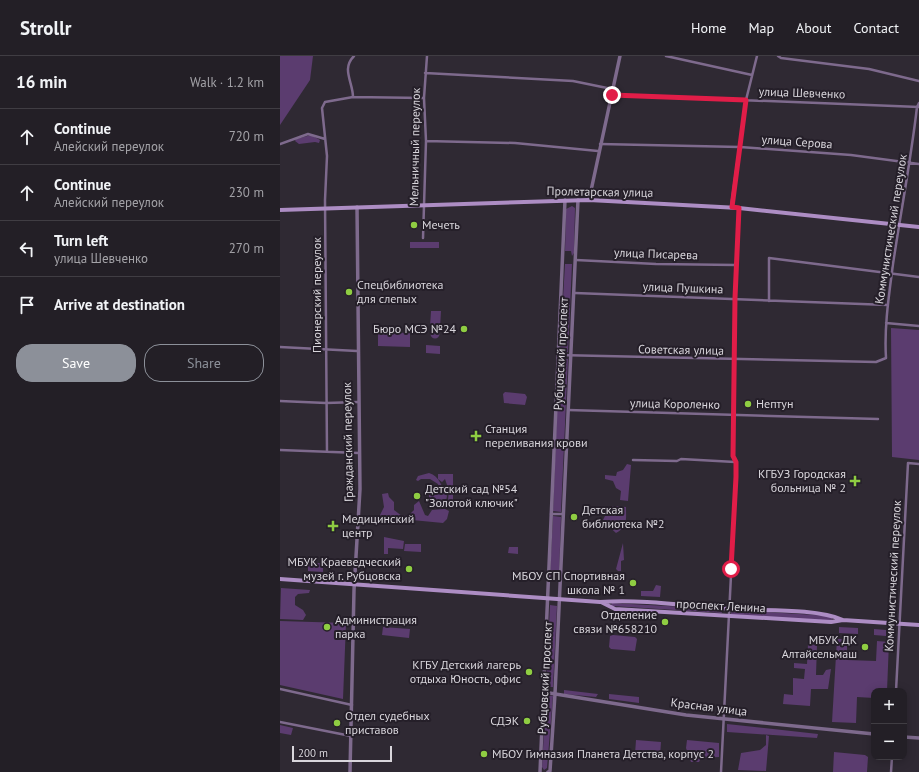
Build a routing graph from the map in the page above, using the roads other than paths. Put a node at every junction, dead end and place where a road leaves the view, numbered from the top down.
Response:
1 (354, 56) edge
2 (427, 56) edge
3 (620, 56) edge
4 (666, 56) edge
5 (757, 56) edge
6 (778, 56) edge
7 (425, 73) junction
8 (752, 75) junction
9 (919, 81) edge
10 (612, 89) junction
11 (612, 95) junction
12 (353, 96) junction
13 (424, 98) junction
14 (746, 100) junction
15 (919, 103) edge
16 (918, 107) edge
17 (325, 139) junction
18 (426, 140) junction
19 (280, 144) edge
20 (600, 144) junction
21 (740, 147) junction
22 (598, 151) junction
23 (911, 162) junction
24 (919, 164) edge
25 (565, 200) junction
26 (578, 200) junction
27 (589, 200) junction
28 (423, 204) junction
29 (325, 207) junction
30 (357, 207) junction
31 (732, 207) junction
32 (739, 208) junction
33 (280, 210) edge
34 (899, 224) junction
35 (919, 227) edge
36 (423, 238) dead end
37 (576, 260) junction
38 (736, 265) junction
39 (892, 275) junction
40 (919, 277) edge
41 (574, 293) junction
42 (735, 298) junction
43 (769, 300) junction
44 (888, 306) junction
45 (886, 323) junction
46 (919, 326) edge
47 (280, 347) edge
48 (325, 349) junction
49 (357, 351) junction
50 (558, 355) junction
51 (570, 356) junction
52 (886, 358) joint
53 (735, 360) junction
54 (280, 401) edge
55 (358, 402) junction
56 (326, 403) junction
57 (567, 410) junction
58 (734, 415) junction
59 (878, 419) dead end
60 (280, 450) edge
61 (327, 452) junction
62 (359, 453) junction
63 (633, 460) dead end
64 (736, 462) junction
65 (919, 464) edge
66 (551, 514) junction
67 (563, 514) junction
68 (280, 579) edge
69 (354, 584) junction
70 (547, 598) junction
71 (560, 598) junction
72 (610, 601) junction
73 (600, 602) junction
74 (610, 608) junction
75 (729, 609) junction
76 (729, 616) junction
77 (833, 616) junction
78 (843, 620) junction
79 (832, 622) junction
80 (899, 624) junction
81 (919, 625) edge
82 (896, 688) edge
83 (280, 689) edge
84 (543, 692) junction
85 (555, 694) junction
86 (352, 705) junction
87 (723, 719) junction
88 (280, 722) edge
89 (871, 734) edge
90 (351, 736) junction
91 (907, 737) edge
92 (919, 738) edge
93 (892, 760) edge
94 (350, 772) edge
95 (540, 772) edge
96 (548, 772) edge
97 (722, 772) edge
98 (891, 772) edge

1 - 12 street
2 - 7 street, Мельничный переулок
3 - 10 street
4 - 8 street
5 - 8 street
6 - 9 street
7 - 10 street
7 - 13 street, Мельничный переулок
8 - 14 street
10 - 11 street
11 - 14 street, улица Шевченко
11 - 20 street
12 - 13 street
12 - 17 street, Пионерский переулок
13 - 18 street, Мельничный переулок
14 - 16 street, улица Шевченко
14 - 21 street
15 - 16 street, Коммунистический переулок
16 - 23 street, Коммунистический переулок
17 - 19 street
17 - 29 street, Пионерский переулок
18 - 22 street
18 - 28 street, Мельничный переулок
20 - 21 street, улица Серова
20 - 22 street
21 - 23 street, улица Серова
21 - 31 street
22 - 27 street
23 - 24 street, улица Серова
23 - 34 street, Коммунистический переулок
25 - 26 main road, Пролетарская улица
25 - 28 main road, Пролетарская улица
25 - 50 street, Рубцовский проспект
26 - 27 main road, Пролетарская улица
26 - 37 street, Рубцовский проспект
27 - 31 main road, Пролетарская улица
28 - 30 main road, Пролетарская улица
28 - 36 street, Мельничный переулок
29 - 30 main road, Пролетарская улица
29 - 33 main road, Пролетарская улица
29 - 48 street, Пионерский переулок
30 - 49 street, Гражданский переулок
31 - 32 main road, Пролетарская улица
32 - 34 main road, Пролетарская улица
32 - 38 street
34 - 35 main road, Пролетарская улица
34 - 39 street, Коммунистический переулок
37 - 38 street, улица Писарева
37 - 41 street, Рубцовский проспект
38 - 42 street
39 - 40 street
39 - 43 street
39 - 44 street, Коммунистический переулок
41 - 42 street, улица Пушкина
41 - 51 street, Рубцовский проспект
42 - 43 street, улица Пушкина
42 - 53 street
43 - 44 street, улица Пушкина
44 - 45 street, Коммунистический переулок
45 - 46 street
45 - 52 street, Коммунистический переулок
47 - 48 street
48 - 49 street
48 - 56 street, Пионерский переулок
49 - 55 street, Гражданский переулок
50 - 51 street, Советская улица
50 - 66 street, Рубцовский проспект
51 - 53 street, Советская улица
51 - 57 street, Рубцовский проспект
52 - 53 street, Советская улица
53 - 58 street
54 - 56 street
55 - 56 street
55 - 62 street, Гражданский переулок
56 - 61 street, Пионерский переулок
57 - 58 street, улица Короленко
57 - 67 street, Рубцовский проспект
58 - 59 street, улица Короленко
58 - 64 street
60 - 61 street
61 - 62 street
62 - 69 street, Гражданский переулок
63 - 64 street
64 - 75 street
65 - 80 street, Коммунистический переулок
66 - 67 street
66 - 70 street, Рубцовский проспект
67 - 71 street, Рубцовский проспект
68 - 69 main road, проспект Ленина
69 - 70 main road, проспект Ленина
69 - 86 street, Гражданский переулок
70 - 71 main road, проспект Ленина
70 - 84 street, Рубцовский проспект
71 - 73 main road, проспект Ленина
71 - 85 street, Рубцовский проспект
72 - 73 main road, проспект Ленина
72 - 74 main road
72 - 75 main road, проспект Ленина
73 - 74 main road, проспект Ленина
74 - 76 main road, проспект Ленина
75 - 76 street
75 - 77 main road, проспект Ленина
76 - 79 main road, проспект Ленина
76 - 87 street
77 - 78 main road, проспект Ленина
77 - 79 main road
78 - 79 main road, проспект Ленина
78 - 80 main road, проспект Ленина
80 - 81 main road, проспект Ленина
80 - 82 street, Коммунистический переулок
83 - 86 street
84 - 85 street, Красная улица
84 - 95 street, Рубцовский проспект
85 - 87 street, Красная улица
85 - 96 street, Рубцовский проспект
86 - 90 street, Гражданский переулок
87 - 89 street, Красная улица
87 - 97 street
88 - 90 street
90 - 94 street, Гражданский переулок
91 - 92 street
93 - 98 street

